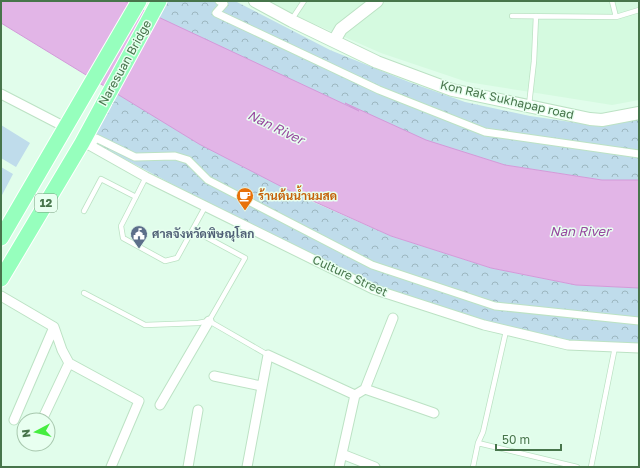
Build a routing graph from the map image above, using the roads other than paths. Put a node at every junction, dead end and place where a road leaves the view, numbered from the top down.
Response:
1 (139, 1) edge
2 (159, 1) edge
3 (218, 1) edge
4 (255, 1) edge
5 (304, 1) edge
6 (377, 1) edge
7 (612, 1) edge
8 (639, 10) edge
9 (512, 16) dead end
10 (536, 16) junction
11 (616, 18) junction
12 (292, 21) junction
13 (334, 41) junction
14 (1, 94) edge
15 (528, 106) junction
16 (639, 113) edge
17 (67, 123) junction
18 (86, 144) junction
19 (639, 154) edge
20 (146, 177) junction
21 (136, 197) junction
22 (205, 207) junction
23 (84, 211) dead end
24 (193, 230) junction
25 (1, 238) edge
26 (1, 279) edge
27 (84, 293) dead end
28 (1, 296) edge
29 (393, 318) dead end
30 (209, 321) junction
31 (639, 321) edge
32 (54, 327) junction
33 (506, 331) junction
34 (615, 347) junction
35 (639, 348) edge
36 (268, 355) junction
37 (69, 362) junction
38 (214, 376) dead end
39 (261, 386) junction
40 (365, 389) junction
41 (355, 395) junction
42 (160, 405) dead end
43 (198, 410) dead end
44 (46, 412) edge
45 (434, 413) dead end
46 (14, 420) dead end
47 (478, 443) junction
48 (342, 454) junction
49 (111, 467) edge
50 (188, 467) edge
51 (246, 467) edge
52 (339, 467) edge
53 (375, 467) edge
54 (473, 467) edge
55 (577, 467) edge
56 (591, 467) edge

1 - 17 main road, Naresuan Bridge / 12
2 - 18 main road, Naresuan Bridge / 12
3 - 19 street
4 - 12 street, Kon Rak Sukhapap road
5 - 12 lane
6 - 13 street
7 - 11 lane
8 - 11 lane
9 - 10 lane
10 - 11 lane
10 - 15 lane
12 - 13 street, Kon Rak Sukhapap road
13 - 15 street, Kon Rak Sukhapap road
14 - 17 street
15 - 16 street, Kon Rak Sukhapap road
17 - 25 main road, 12
18 - 20 street, Culture Street
18 - 26 main road, 12
18 - 31 street
20 - 21 lane
20 - 22 street, Culture Street
21 - 23 lane
21 - 24 lane
22 - 24 lane
22 - 33 street, Culture Street
24 - 30 lane
27 - 30 lane
28 - 32 street
29 - 40 street
30 - 36 lane
30 - 42 street
32 - 37 street
32 - 46 street
33 - 34 street, Culture Street
33 - 47 lane
34 - 35 street, Culture Street
34 - 56 lane
36 - 39 street
36 - 41 street
37 - 44 street
37 - 49 street
38 - 39 street
39 - 51 street
40 - 41 street
40 - 45 street
41 - 48 street
43 - 50 street
47 - 54 lane
47 - 55 lane
48 - 52 street
48 - 53 street

